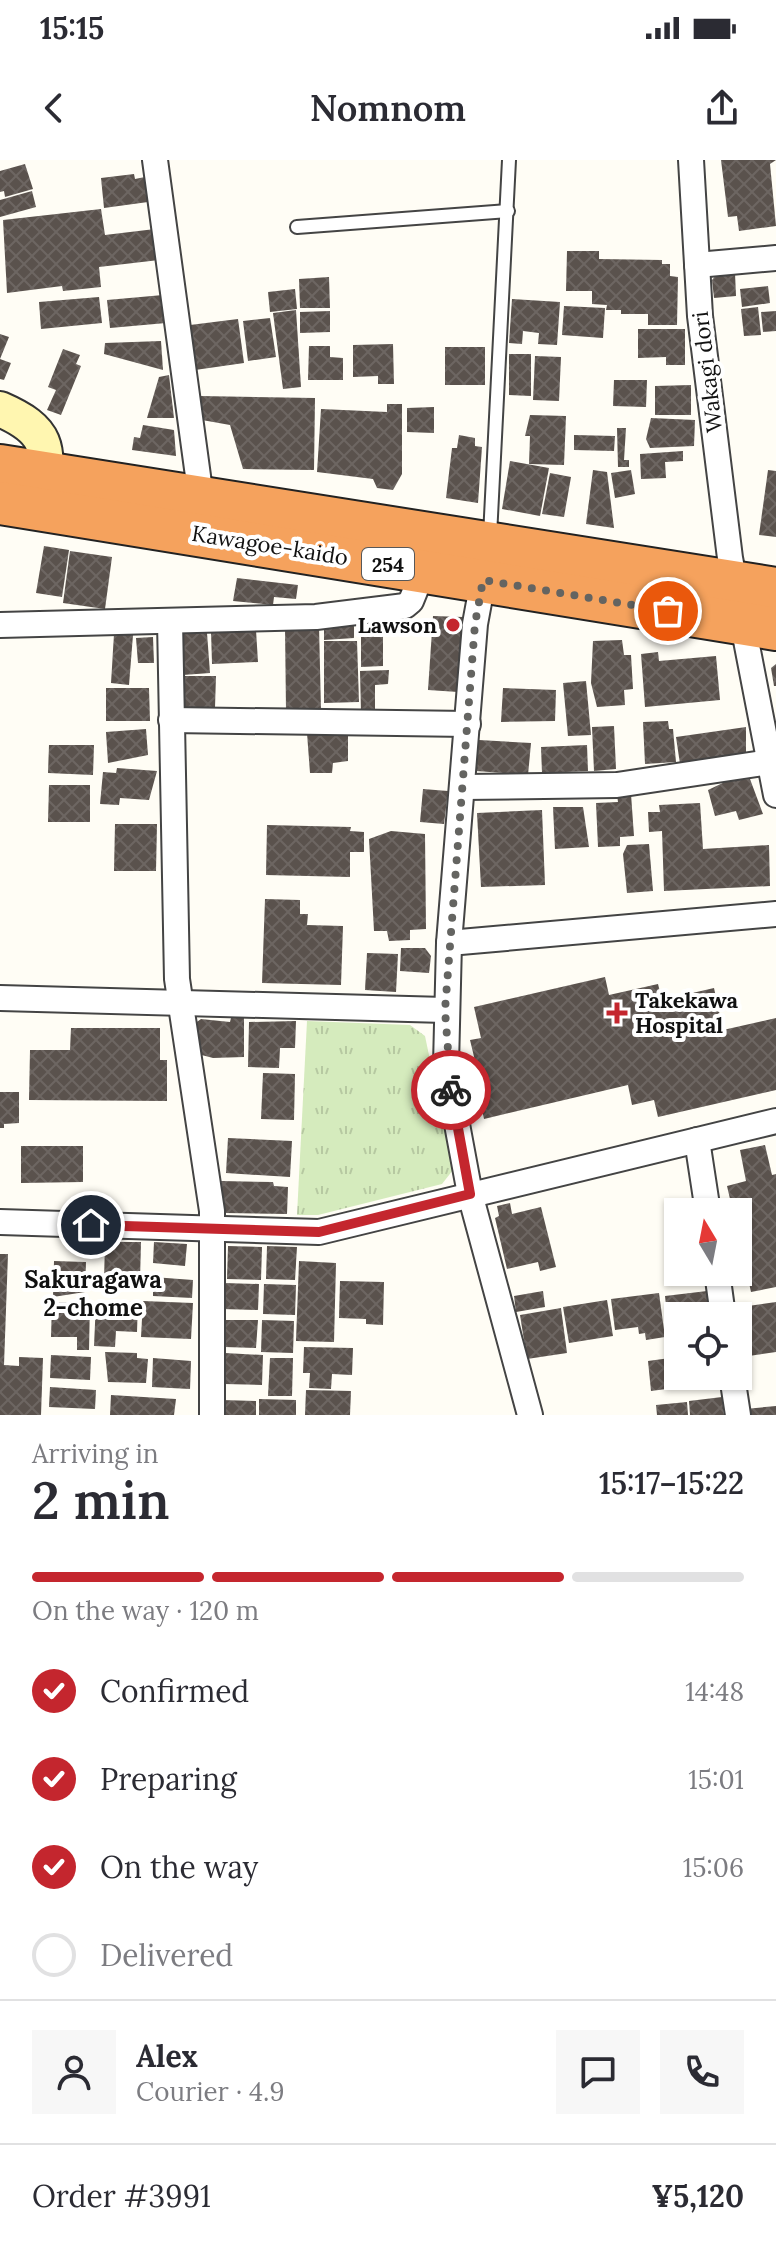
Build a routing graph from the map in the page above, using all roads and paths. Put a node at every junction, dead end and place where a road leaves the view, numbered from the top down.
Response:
1 (155, 160) edge
2 (509, 160) edge
3 (691, 160) edge
4 (508, 211) junction
5 (297, 227) dead end
6 (776, 258) edge
7 (697, 265) junction
8 (0, 409) edge
9 (0, 466) edge
10 (43, 491) junction
11 (201, 498) junction
12 (0, 503) edge
13 (486, 562) junction
14 (424, 569) junction
15 (776, 589) edge
16 (751, 612) edge
17 (170, 621) junction
18 (0, 625) edge
19 (171, 720) junction
20 (468, 724) junction
21 (770, 762) junction
22 (463, 787) junction
23 (776, 795) edge
24 (776, 914) edge
25 (449, 943) junction
26 (0, 998) edge
27 (179, 1001) junction
28 (445, 1010) junction
29 (776, 1121) edge
30 (697, 1140) junction
31 (470, 1194) junction
32 (706, 1198) edge
33 (0, 1222) edge
34 (212, 1228) junction
35 (734, 1390) edge
36 (212, 1415) edge
37 (530, 1415) edge
38 (738, 1415) edge

1 - 11 street
2 - 4 lane
3 - 7 street, Wakagi dori
4 - 5 lane
4 - 13 lane
6 - 7 street
7 - 16 street, Wakagi dori
8 - 10 street
9 - 10 highway, Kawagoe-kaido / 254
10 - 11 highway, Kawagoe-kaido / 254
10 - 12 highway, Kawagoe-kaido / 254
10 - 14 highway, Kawagoe-kaido / 254
11 - 13 highway, Kawagoe-kaido / 254
13 - 14 highway, Kawagoe-kaido / 254
13 - 16 highway, Kawagoe-kaido / 254
13 - 20 street
14 - 17 street
15 - 16 highway, Kawagoe-kaido / 254
16 - 21 street, Wakagi dori
17 - 18 street
17 - 19 street
19 - 20 street
19 - 27 street
20 - 22 street
21 - 22 street
21 - 23 street, Wakagi dori
22 - 25 street
24 - 25 street
25 - 28 street
26 - 27 street
27 - 28 street
27 - 34 street
28 - 31 street
29 - 30 street
30 - 31 street
30 - 32 street
31 - 34 street
31 - 37 street
33 - 34 street
34 - 36 street
35 - 38 street

